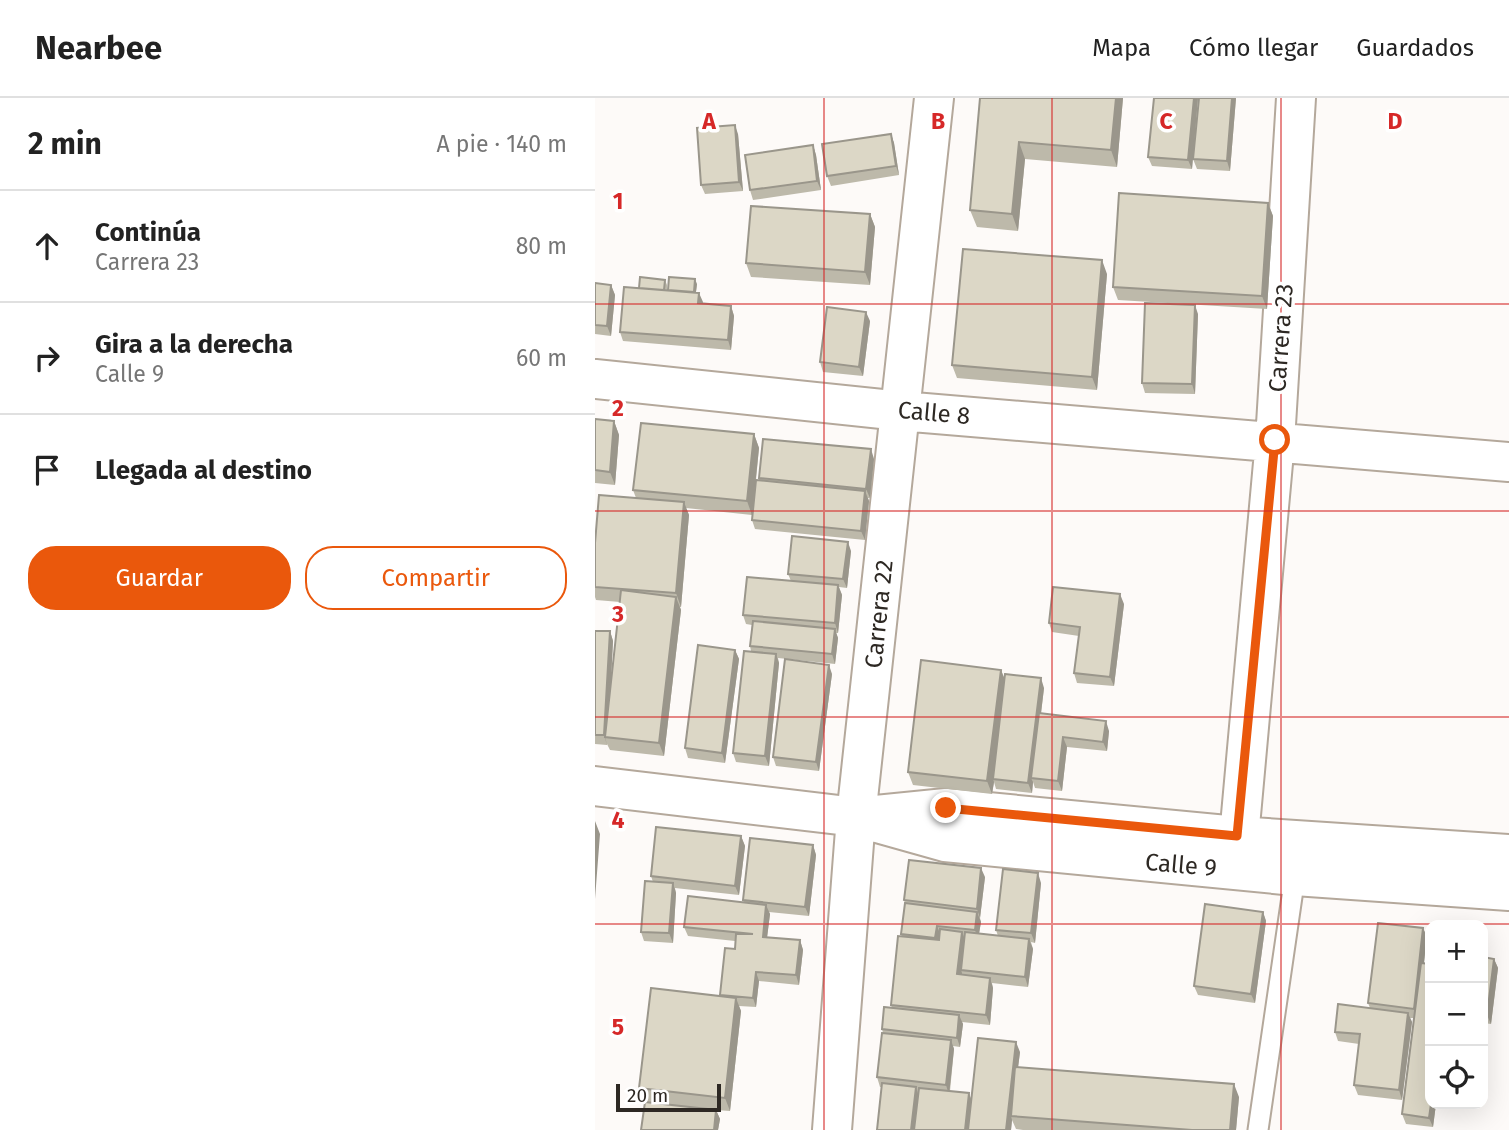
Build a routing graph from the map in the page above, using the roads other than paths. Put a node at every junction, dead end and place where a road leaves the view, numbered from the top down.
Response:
1 (934, 98) edge
2 (1296, 98) edge
3 (595, 379) edge
4 (901, 411) junction
5 (1275, 440) junction
6 (1509, 462) edge
7 (595, 786) edge
8 (856, 817) junction
9 (1237, 853) junction
10 (1509, 854) edge
11 (1295, 876) junction
12 (1509, 891) edge
13 (832, 1130) edge
14 (1258, 1130) edge

1 - 4 street, Carrera 22
2 - 5 street, Carrera 23
3 - 4 street, Calle 8
4 - 5 street, Calle 8
4 - 8 street, Carrera 22
5 - 6 street, Calle 8
5 - 9 street, Carrera 23
7 - 8 street, Calle 9
8 - 9 street, Calle 9
8 - 13 street, Carrera 22
9 - 10 street, Calle 9
9 - 11 street, Calle 9
11 - 12 street, Calle 9
11 - 14 lane

